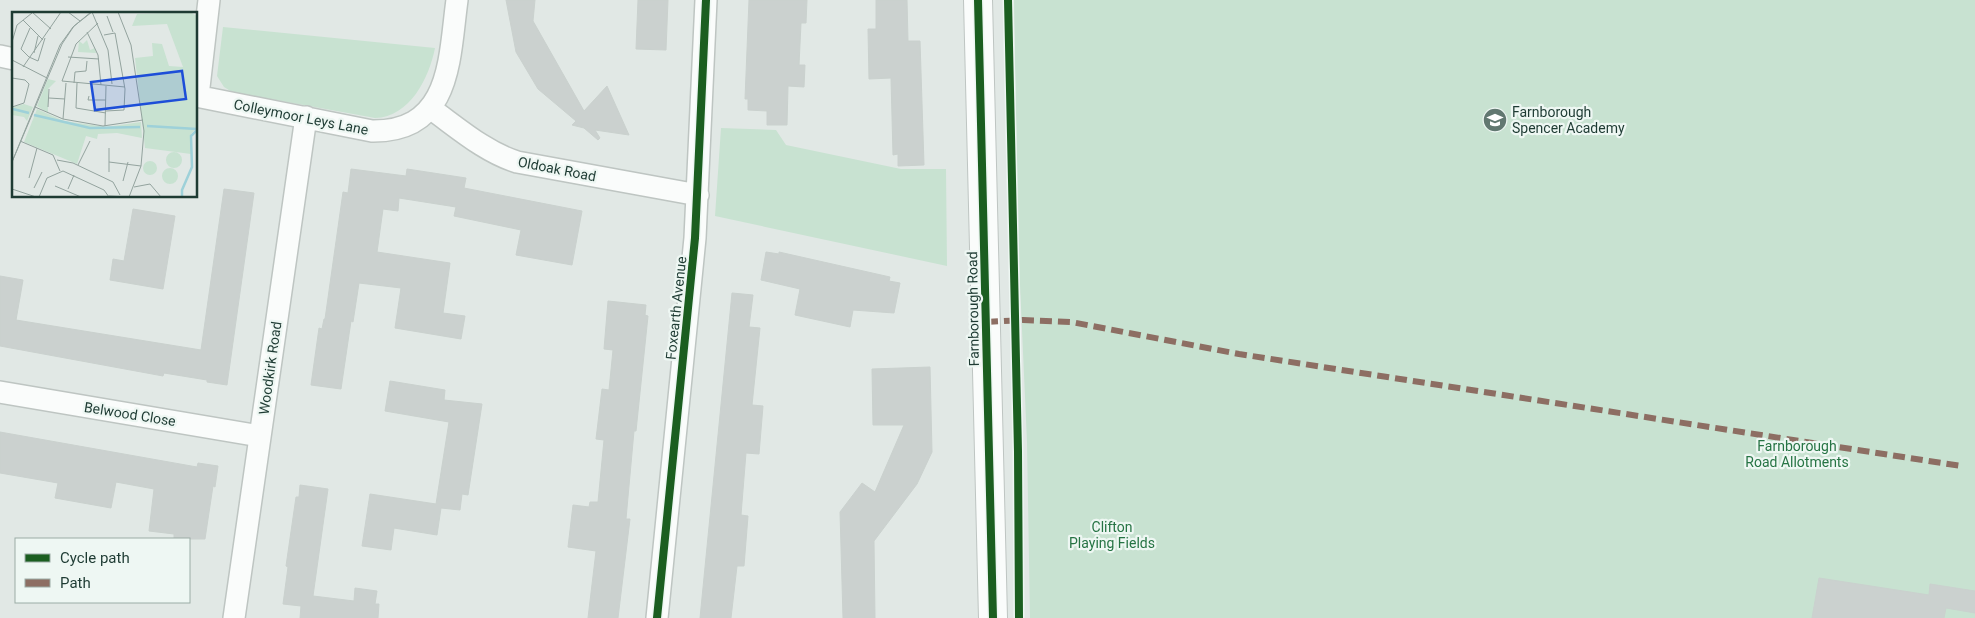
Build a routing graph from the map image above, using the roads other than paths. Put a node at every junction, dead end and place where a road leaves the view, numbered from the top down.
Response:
1 (209, 0) edge
2 (457, 0) edge
3 (706, 0) edge
4 (978, 0) edge
5 (198, 88) edge
6 (198, 96) edge
7 (430, 108) junction
8 (306, 118) junction
9 (698, 195) junction
10 (0, 392) edge
11 (260, 436) junction
12 (234, 618) edge
13 (657, 618) edge
14 (993, 618) edge

1 - 5 street
2 - 7 street
3 - 9 street, Foxearth Avenue
4 - 14 street, Farnborough Road
6 - 8 street, Colleymoor Leys Lane
7 - 8 street, Colleymoor Leys Lane
7 - 9 street, Oldoak Road
8 - 11 street, Woodkirk Road
9 - 13 street, Foxearth Avenue
10 - 11 street, Belwood Close
11 - 12 street, Woodkirk Road

